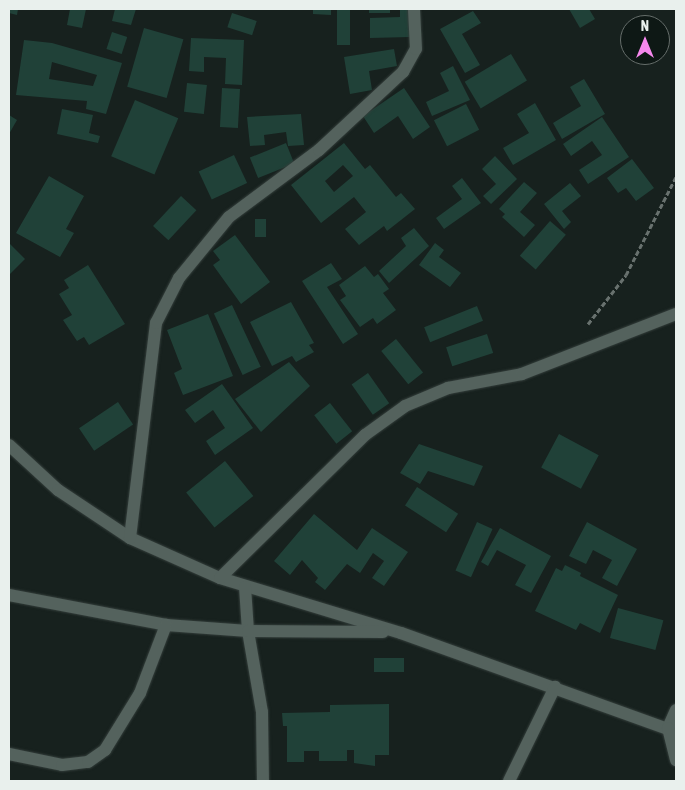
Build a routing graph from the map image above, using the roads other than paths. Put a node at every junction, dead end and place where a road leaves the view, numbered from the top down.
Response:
1 (414, 9) edge
2 (676, 314) edge
3 (9, 445) edge
4 (130, 538) junction
5 (220, 578) junction
6 (245, 587) junction
7 (9, 595) edge
8 (166, 626) junction
9 (248, 631) junction
10 (401, 633) junction
11 (555, 687) junction
12 (676, 710) edge
13 (672, 730) edge
14 (9, 754) edge
15 (676, 760) edge
16 (263, 781) edge
17 (509, 781) edge

1 - 4 street
2 - 5 street
3 - 4 street
4 - 5 street
5 - 6 street
6 - 9 street
6 - 10 street
7 - 8 street
8 - 9 street
8 - 14 street
9 - 10 street
9 - 16 street
10 - 11 street
11 - 13 street
11 - 17 street
12 - 13 street
13 - 15 street

